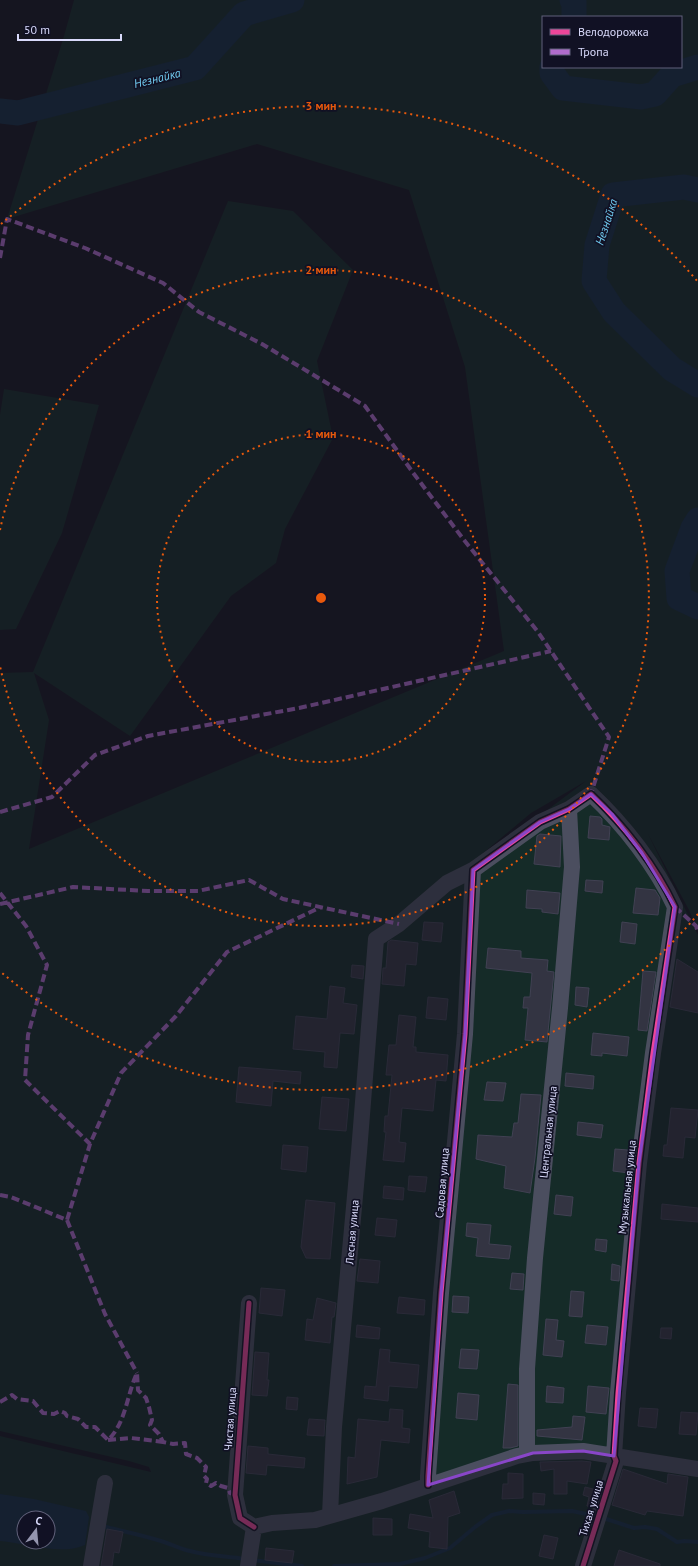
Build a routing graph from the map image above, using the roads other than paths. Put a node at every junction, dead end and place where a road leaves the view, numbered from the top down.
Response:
1 (569, 809) junction
2 (474, 876) junction
3 (249, 1303) dead end
4 (527, 1454) junction
5 (614, 1456) junction
6 (698, 1469) edge
7 (105, 1483) dead end
8 (428, 1484) junction
9 (330, 1515) junction
10 (254, 1527) junction
11 (91, 1566) edge
12 (248, 1566) edge
13 (583, 1566) edge

1 - 2 street
1 - 4 street, Центральная улица
1 - 5 street, Музыкальная улица
2 - 8 street, Садовая улица
2 - 9 street, Лесная улица
3 - 10 street, Чистая улица
4 - 5 street
4 - 8 street
5 - 6 street
5 - 13 street, Тихая улица
7 - 11 street
8 - 9 street
9 - 10 street
10 - 12 street

